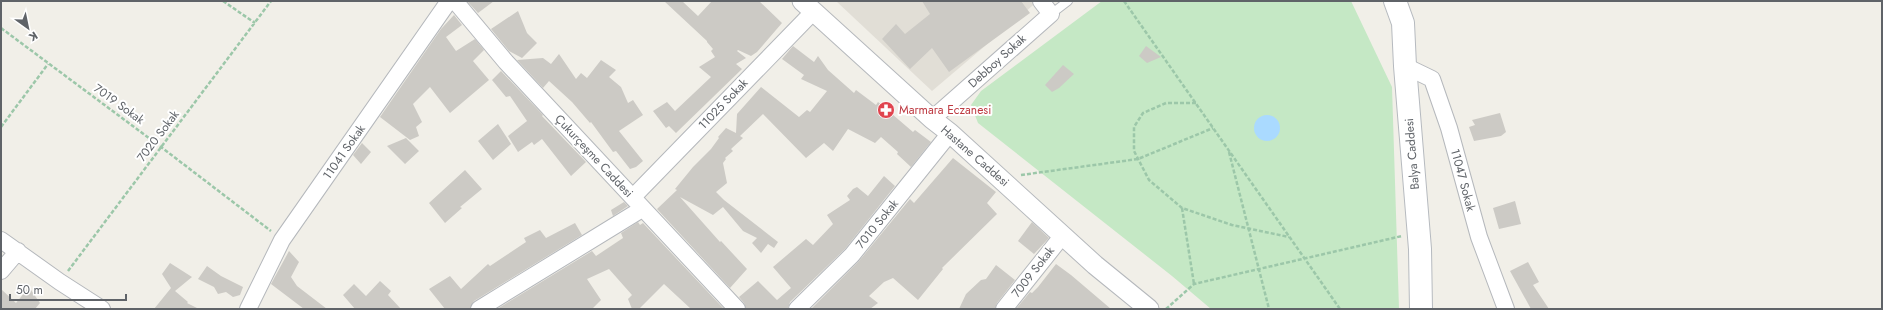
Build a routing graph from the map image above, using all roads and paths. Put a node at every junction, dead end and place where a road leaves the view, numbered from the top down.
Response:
1 (223, 1) edge
2 (271, 1) edge
3 (449, 1) edge
4 (455, 1) edge
5 (1068, 1) edge
6 (1124, 1) edge
7 (1395, 1) edge
8 (808, 6) edge
9 (1046, 7) edge
10 (255, 23) junction
11 (1, 28) edge
12 (48, 64) junction
13 (1405, 66) junction
14 (1196, 103) junction
15 (932, 119) junction
16 (1, 127) edge
17 (1213, 128) junction
18 (950, 133) junction
19 (161, 147) junction
20 (1228, 150) junction
21 (1138, 159) junction
22 (999, 178) junction
23 (637, 203) junction
24 (1182, 208) junction
25 (1248, 229) junction
26 (1418, 232) junction
27 (1062, 235) junction
28 (1289, 237) junction
29 (1, 240) edge
30 (282, 240) junction
31 (18, 251) junction
32 (1304, 259) junction
33 (1258, 269) junction
34 (1, 271) edge
35 (60, 282) junction
36 (1194, 284) junction
37 (102, 309) edge
38 (248, 309) edge
39 (479, 309) edge
40 (737, 309) edge
41 (797, 309) edge
42 (1004, 309) edge
43 (1149, 309) edge
44 (1165, 309) edge
45 (1269, 309) edge
46 (1340, 309) edge
47 (1421, 309) edge
48 (1506, 309) edge

1 - 10 path
2 - 10 path, 7020 Sokak
3 - 30 street, 11041 Sokak
4 - 23 street, Çukurçeşme Caddesi
5 - 9 lane
6 - 14 path
7 - 13 main road, Balya Caddesi
8 - 15 street, Hastane Caddesi
8 - 23 street, 11025 Sokak
9 - 15 street, Debboy Sokak
10 - 19 path, 7020 Sokak
11 - 12 path, 7019 Sokak
12 - 16 path
12 - 19 path, 7019 Sokak
13 - 26 main road, Balya Caddesi
13 - 48 street, 11047 Sokak
14 - 17 path
14 - 21 path
15 - 18 street, Hastane Caddesi
17 - 20 path
17 - 21 path
18 - 22 street, Hastane Caddesi
18 - 41 street, 7010 Sokak
19 - 30 path, 7019 Sokak
19 - 35 path, 7020 Sokak
20 - 25 path
20 - 28 path
21 - 22 path
21 - 24 path
22 - 27 street, Hastane Caddesi
23 - 39 street, 11025 Sokak
23 - 40 street, Çukurçeşme Caddesi
24 - 25 path
24 - 36 path
25 - 28 path
25 - 33 path
26 - 32 path
26 - 47 main road, Balya Caddesi
27 - 42 street, 7009 Sokak
27 - 43 street, Hastane Caddesi
28 - 32 path
29 - 31 street
30 - 38 street, 11041 Sokak
31 - 34 street
31 - 35 street
32 - 33 path
32 - 46 path
33 - 36 path
33 - 45 path
35 - 37 street
36 - 44 path

